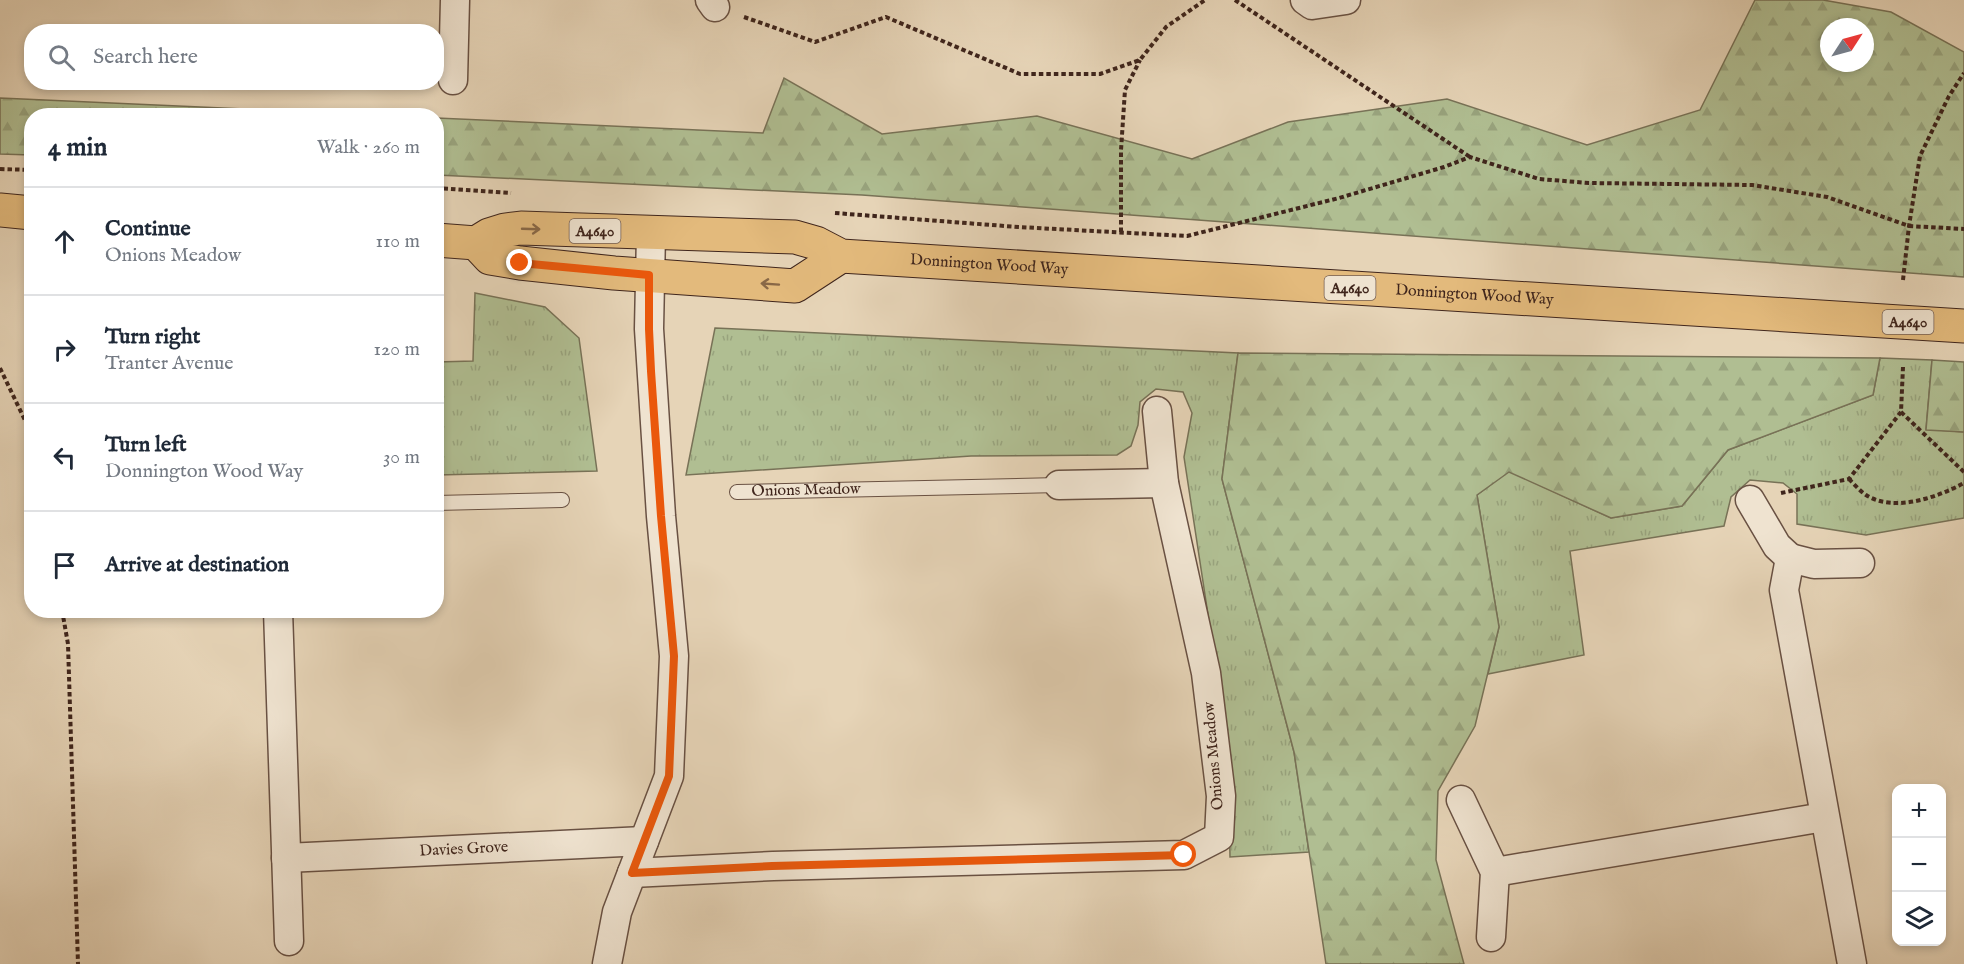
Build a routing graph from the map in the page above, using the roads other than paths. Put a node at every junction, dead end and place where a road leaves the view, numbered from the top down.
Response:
1 (455, 0) edge
2 (1305, 0) edge
3 (1346, 0) edge
4 (453, 80) dead end
5 (0, 210) edge
6 (24, 212) edge
7 (651, 233) junction
8 (444, 241) edge
9 (476, 243) junction
10 (841, 256) junction
11 (649, 275) junction
12 (1964, 326) edge
13 (1157, 411) dead end
14 (1164, 483) junction
15 (1059, 485) joint
16 (737, 492) dead end
17 (562, 500) dead end
18 (1750, 500) road end
19 (444, 503) edge
20 (1790, 558) junction
21 (1860, 563) dead end
22 (278, 618) edge
23 (1461, 800) dead end
24 (1824, 817) junction
25 (644, 841) junction
26 (286, 858) junction
27 (1495, 872) junction
28 (632, 873) junction
29 (1491, 937) dead end
30 (289, 941) dead end
31 (607, 964) edge
32 (1852, 964) edge

1 - 4 street
2 - 3 street
5 - 6 main road
9 -> 7 main road, Donnington Wood Way / A4640
7 - 10 main road, Donnington Wood Way / A4640
7 - 11 street
8 - 9 main road, Donnington Wood Way / A4640
9 - 11 main road
10 -> 11 main road
10 - 12 main road, Donnington Wood Way / A4640
11 - 25 street
13 - 14 street, Onions Meadow
14 - 15 street, Onions Meadow
14 - 28 street, Onions Meadow
15 - 16 lane, Onions Meadow
17 - 19 lane
18 - 20 street
20 - 21 street
20 - 24 street
22 - 26 street
23 - 27 street
24 - 27 street
24 - 32 street
25 - 26 street, Davies Grove
25 - 28 street
26 - 30 street
27 - 29 street
28 - 31 street

